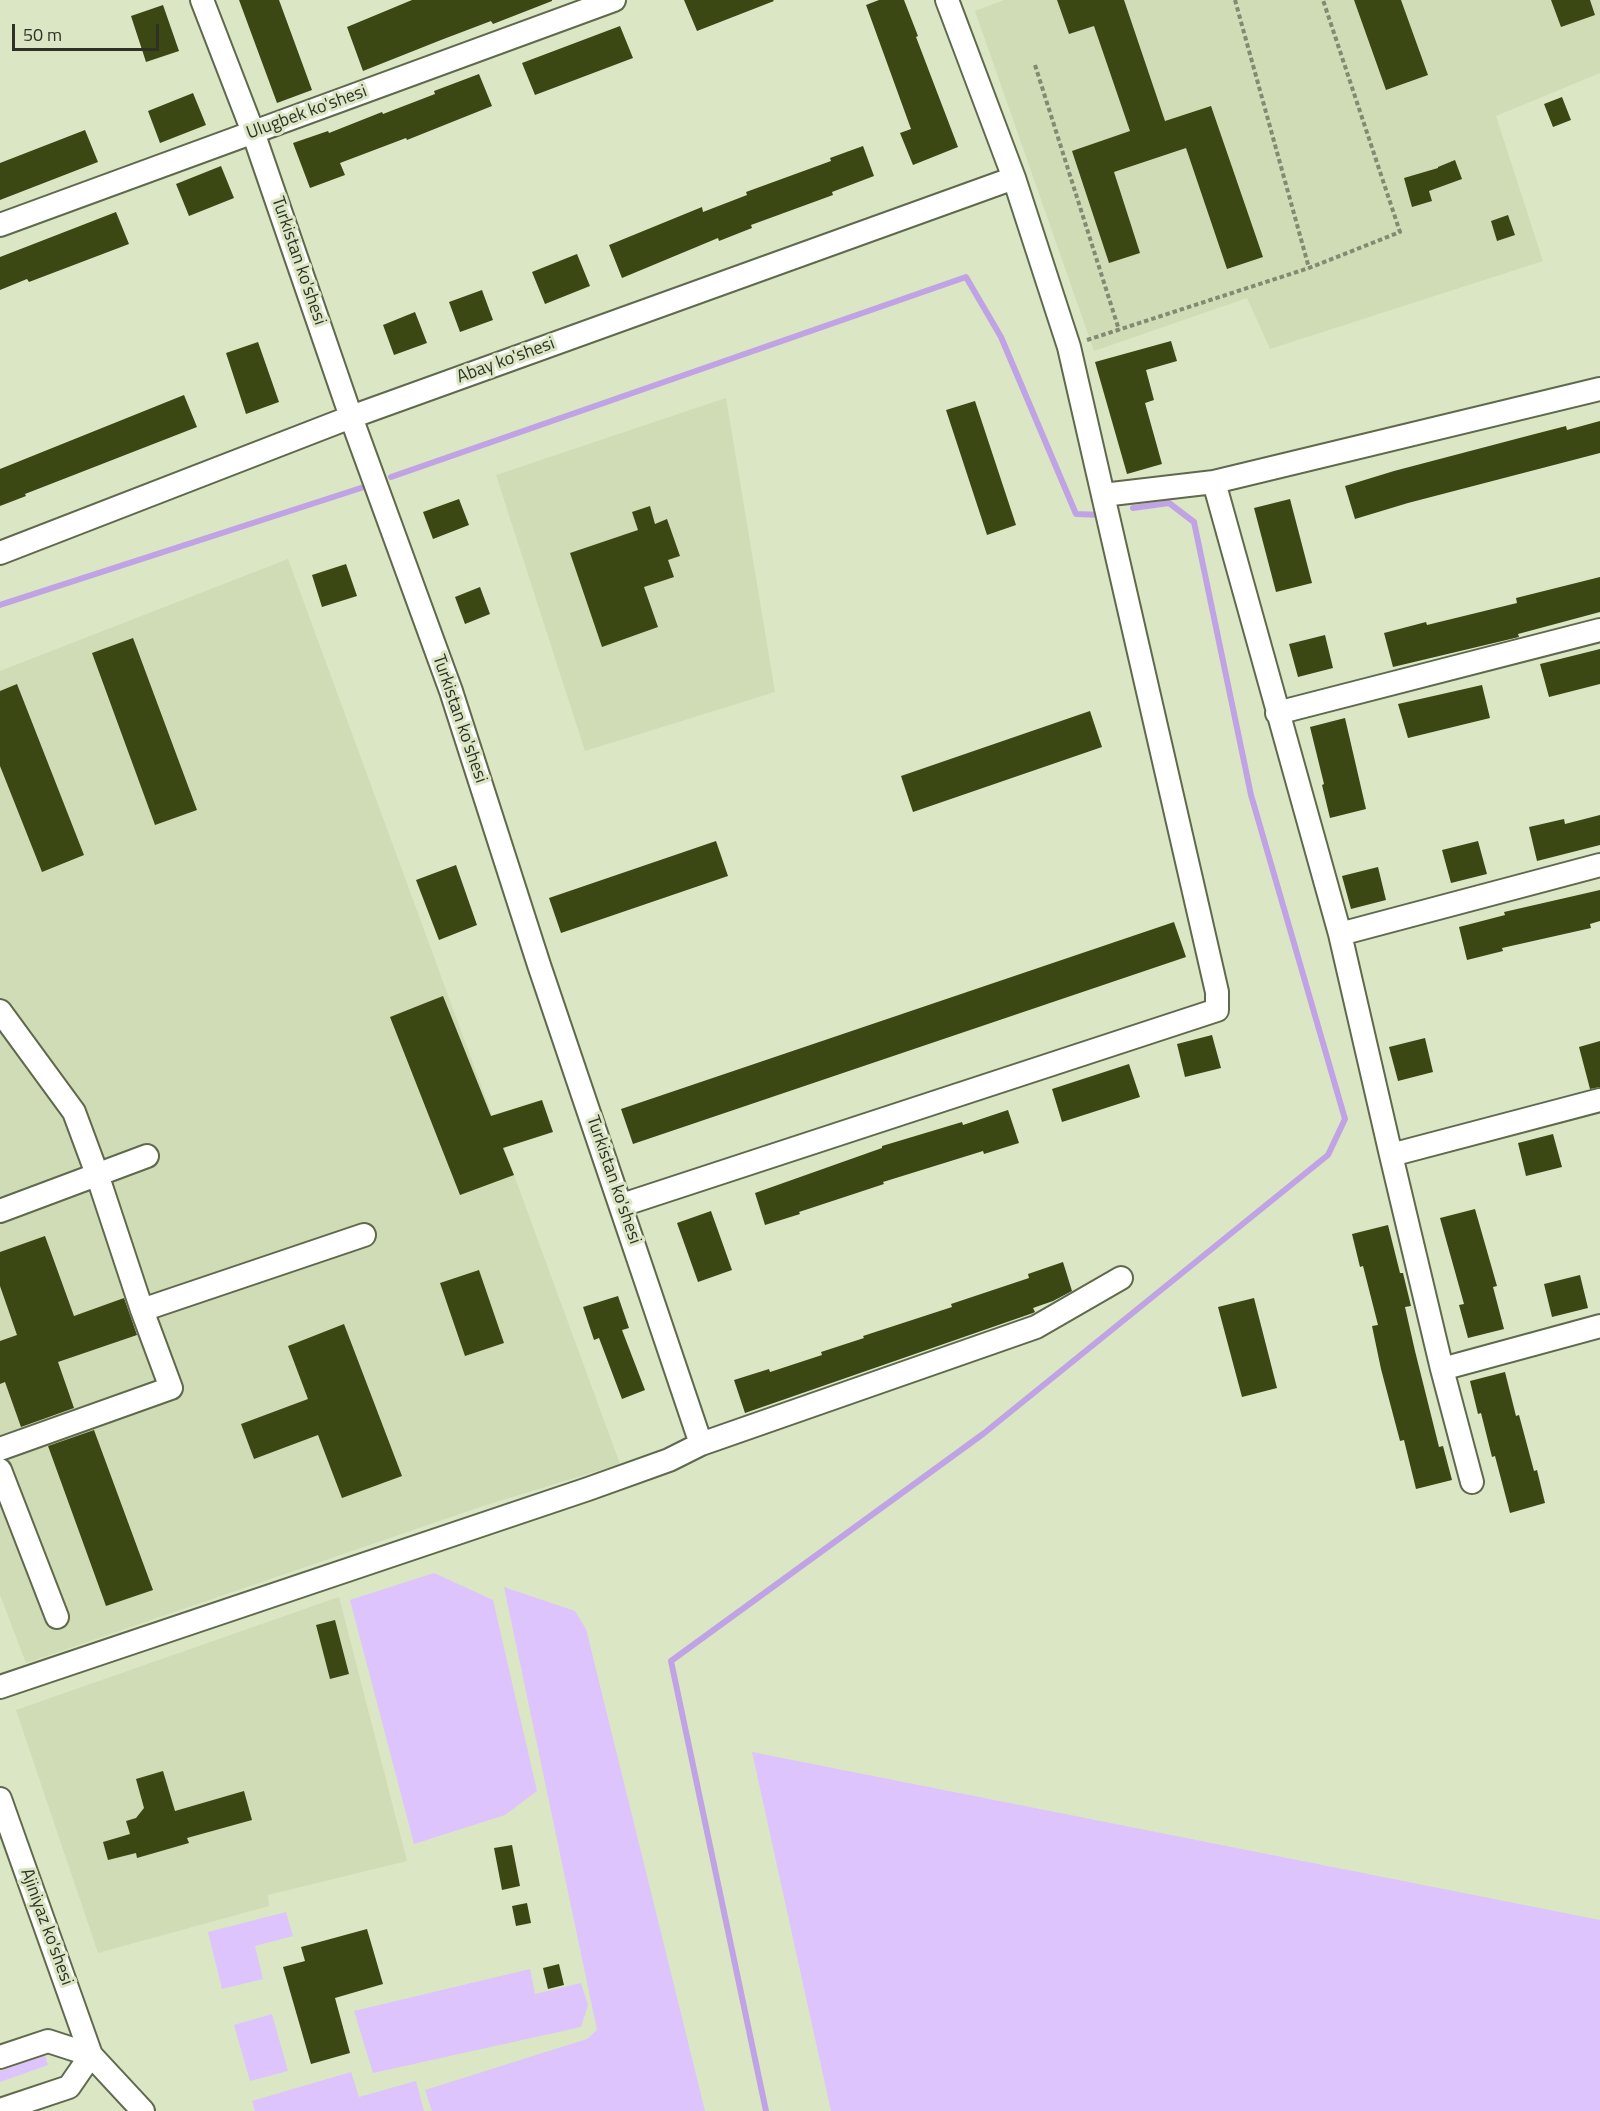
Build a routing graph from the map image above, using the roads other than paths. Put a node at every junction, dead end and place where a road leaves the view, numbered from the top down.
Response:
1 (202, 0) edge
2 (614, 0) edge
3 (947, 0) edge
4 (253, 132) junction
5 (1014, 178) junction
6 (0, 225) edge
7 (1600, 389) edge
8 (351, 417) junction
9 (1214, 482) junction
10 (1103, 495) junction
11 (0, 553) edge
12 (1600, 630) edge
13 (1277, 713) junction
14 (1600, 865) edge
15 (1341, 934) junction
16 (0, 1011) edge
17 (1600, 1100) edge
18 (1391, 1155) junction
19 (147, 1156) dead end
20 (97, 1174) junction
21 (622, 1205) junction
22 (0, 1211) edge
23 (364, 1235) dead end
24 (1121, 1278) dead end
25 (142, 1310) junction
26 (1600, 1326) edge
27 (1442, 1369) junction
28 (701, 1444) junction
29 (0, 1449) edge
30 (0, 1470) edge
31 (1472, 1482) dead end
32 (57, 1617) dead end
33 (0, 1687) edge
34 (0, 1799) edge
35 (91, 2055) junction
36 (0, 2057) edge
37 (0, 2110) edge
38 (143, 2111) edge

1 - 4 street, Turkistan ko'shesi
2 - 4 street, Ulugbek ko'shesi
3 - 5 street
4 - 6 street, Ulugbek ko'shesi
4 - 8 street, Turkistan ko'shesi
5 - 8 street, Abay ko'shesi
5 - 10 street
7 - 9 street
8 - 11 street, Abay ko'shesi
8 - 21 street, Turkistan ko'shesi
9 - 10 street
9 - 13 street
10 - 21 street
12 - 13 street
13 - 15 street
14 - 15 street
15 - 18 street
16 - 20 street
17 - 18 street
18 - 27 street
19 - 20 street
20 - 22 street
20 - 25 street
21 - 28 street, Turkistan ko'shesi
23 - 25 street
24 - 28 street
25 - 29 street
26 - 27 street
27 - 31 street
28 - 33 street
30 - 32 street
34 - 35 street, Ajiniyaz ko'shesi
35 - 36 street
35 - 37 street
35 - 38 street

